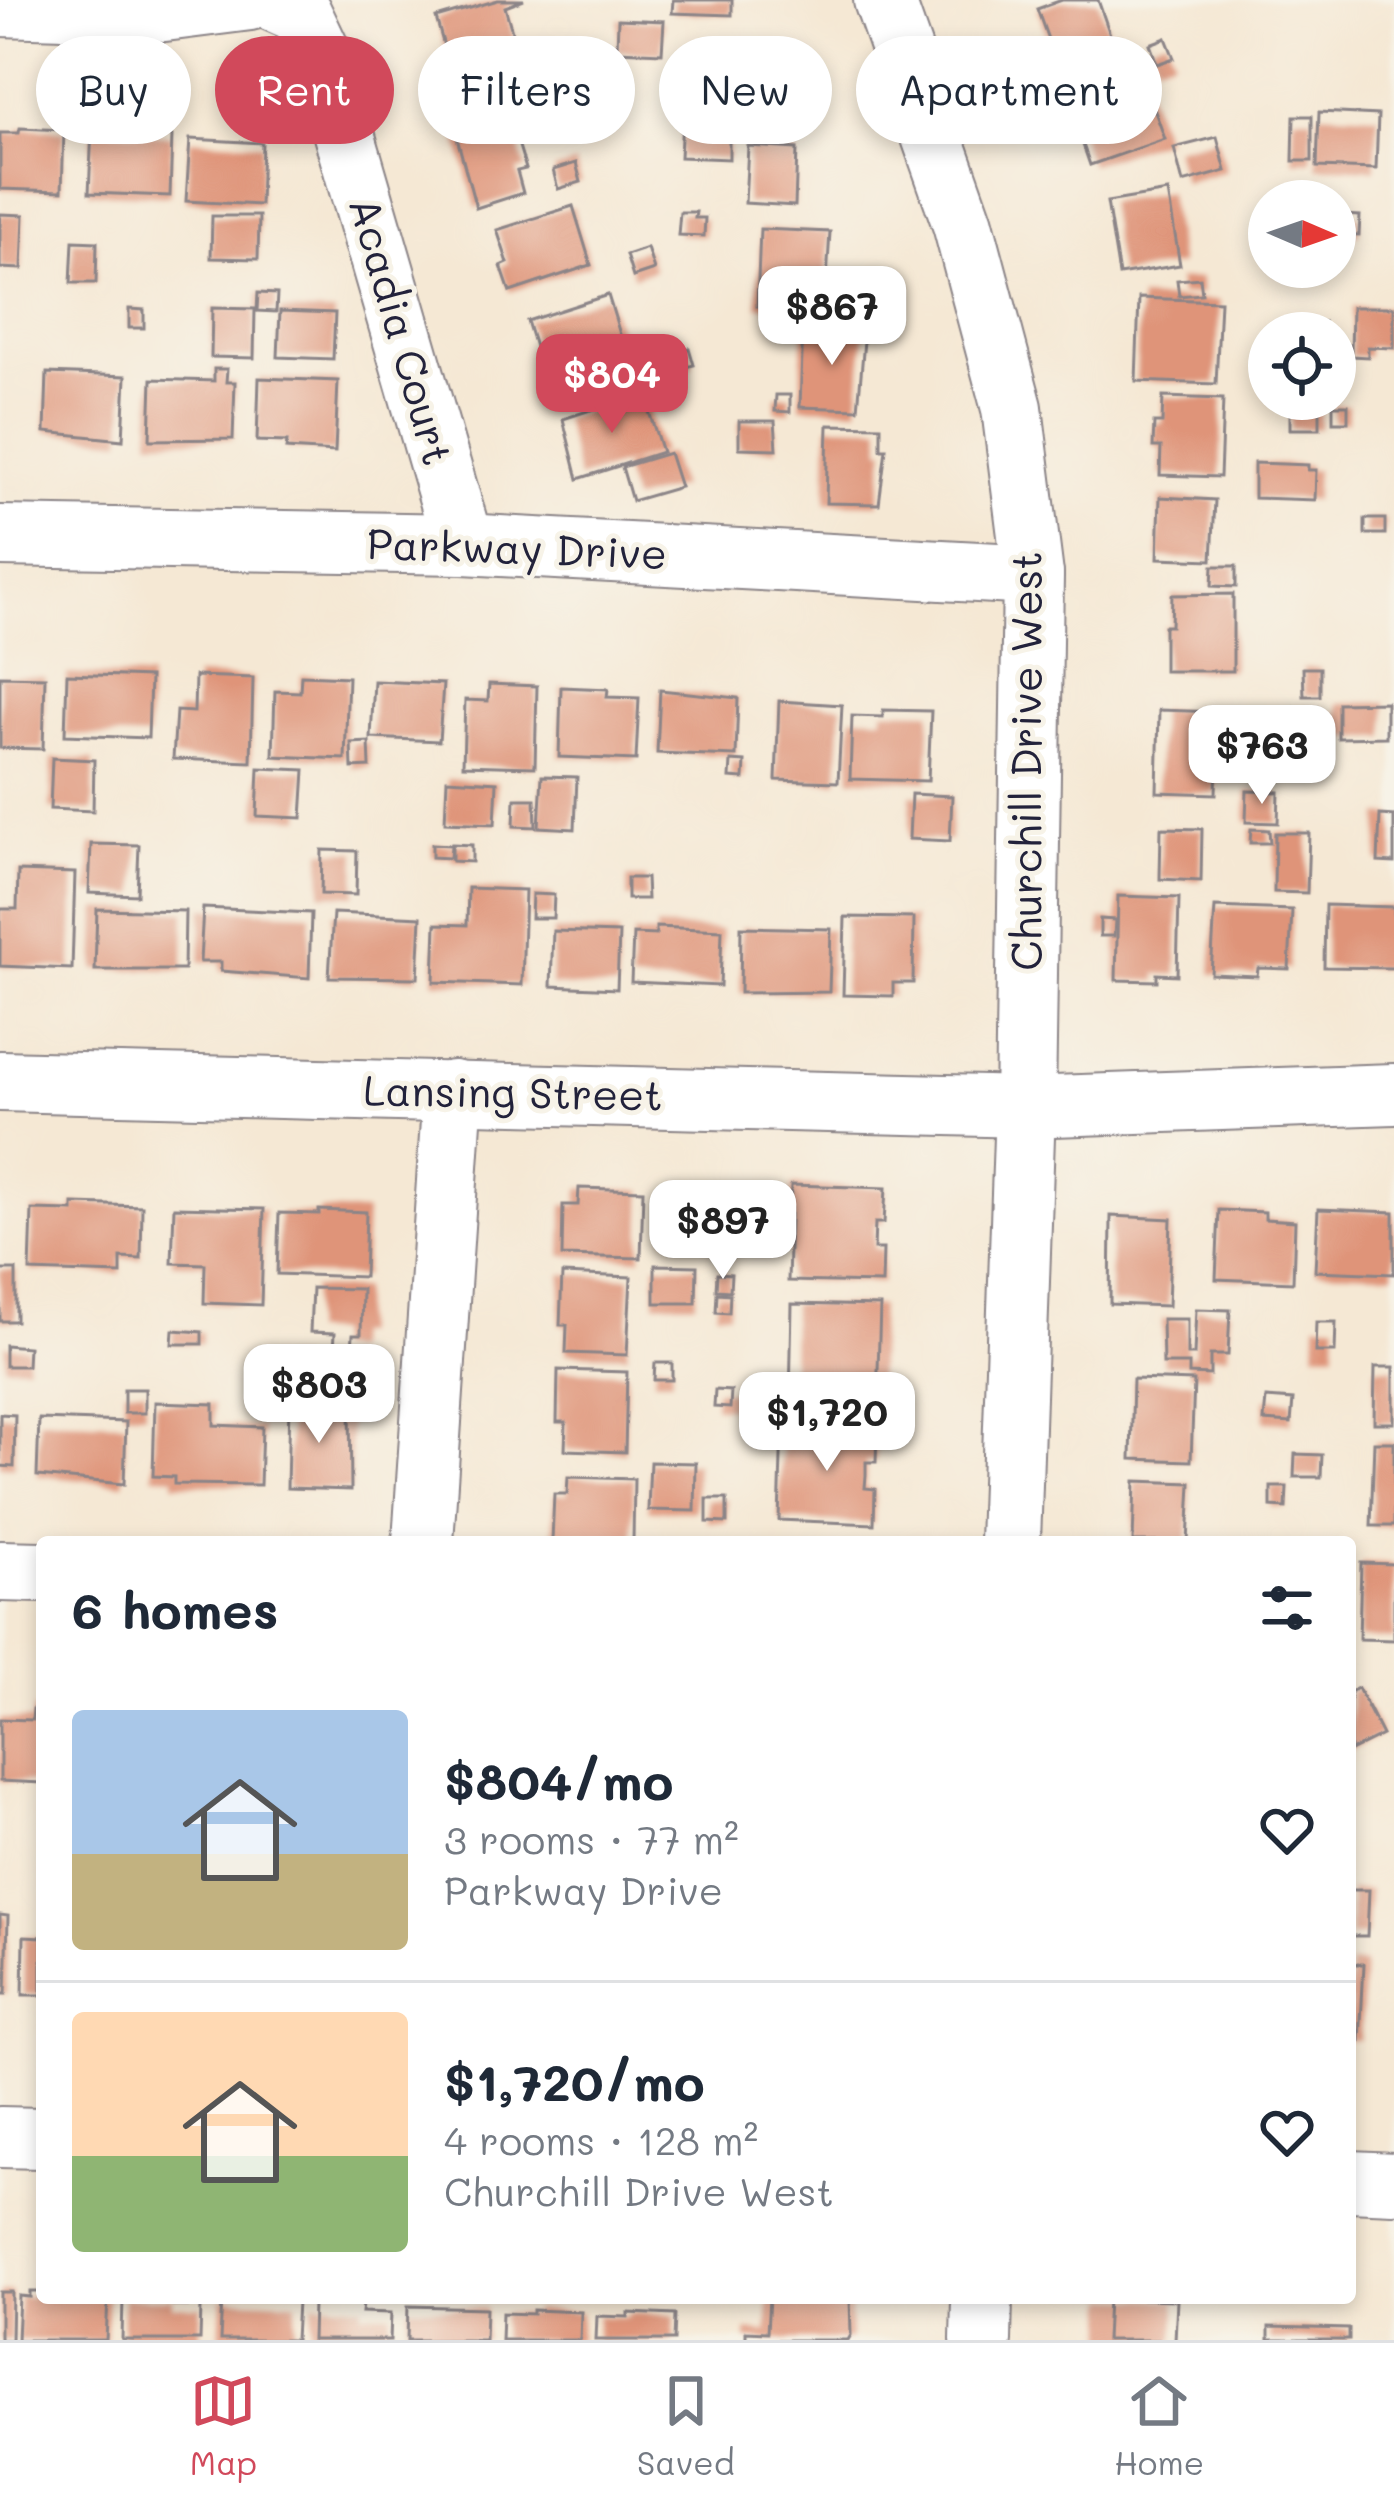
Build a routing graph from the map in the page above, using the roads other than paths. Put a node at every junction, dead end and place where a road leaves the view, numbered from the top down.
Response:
1 (250, 0) edge
2 (272, 0) edge
3 (884, 0) edge
4 (0, 6) edge
5 (0, 536) edge
6 (463, 544) junction
7 (1034, 575) junction
8 (0, 1081) edge
9 (453, 1091) junction
10 (1394, 1094) edge
11 (1025, 1107) junction
12 (423, 1536) edge
13 (1010, 1536) edge
14 (0, 1571) edge
15 (36, 1572) edge
16 (0, 2137) edge
17 (36, 2138) edge
18 (1356, 2181) edge
19 (1394, 2182) edge
20 (982, 2304) edge
21 (980, 2340) edge

1 - 4 street
2 - 6 street, Acadia Court
3 - 7 street, Churchill Drive West
5 - 6 street, Parkway Drive
6 - 7 street, Parkway Drive
7 - 11 street, Churchill Drive West
8 - 9 street, Lansing Street
9 - 11 street, Lansing Street
9 - 12 street
10 - 11 street, Lansing Street
11 - 13 street, Churchill Drive West
14 - 15 street
16 - 17 street
18 - 19 street
20 - 21 street

